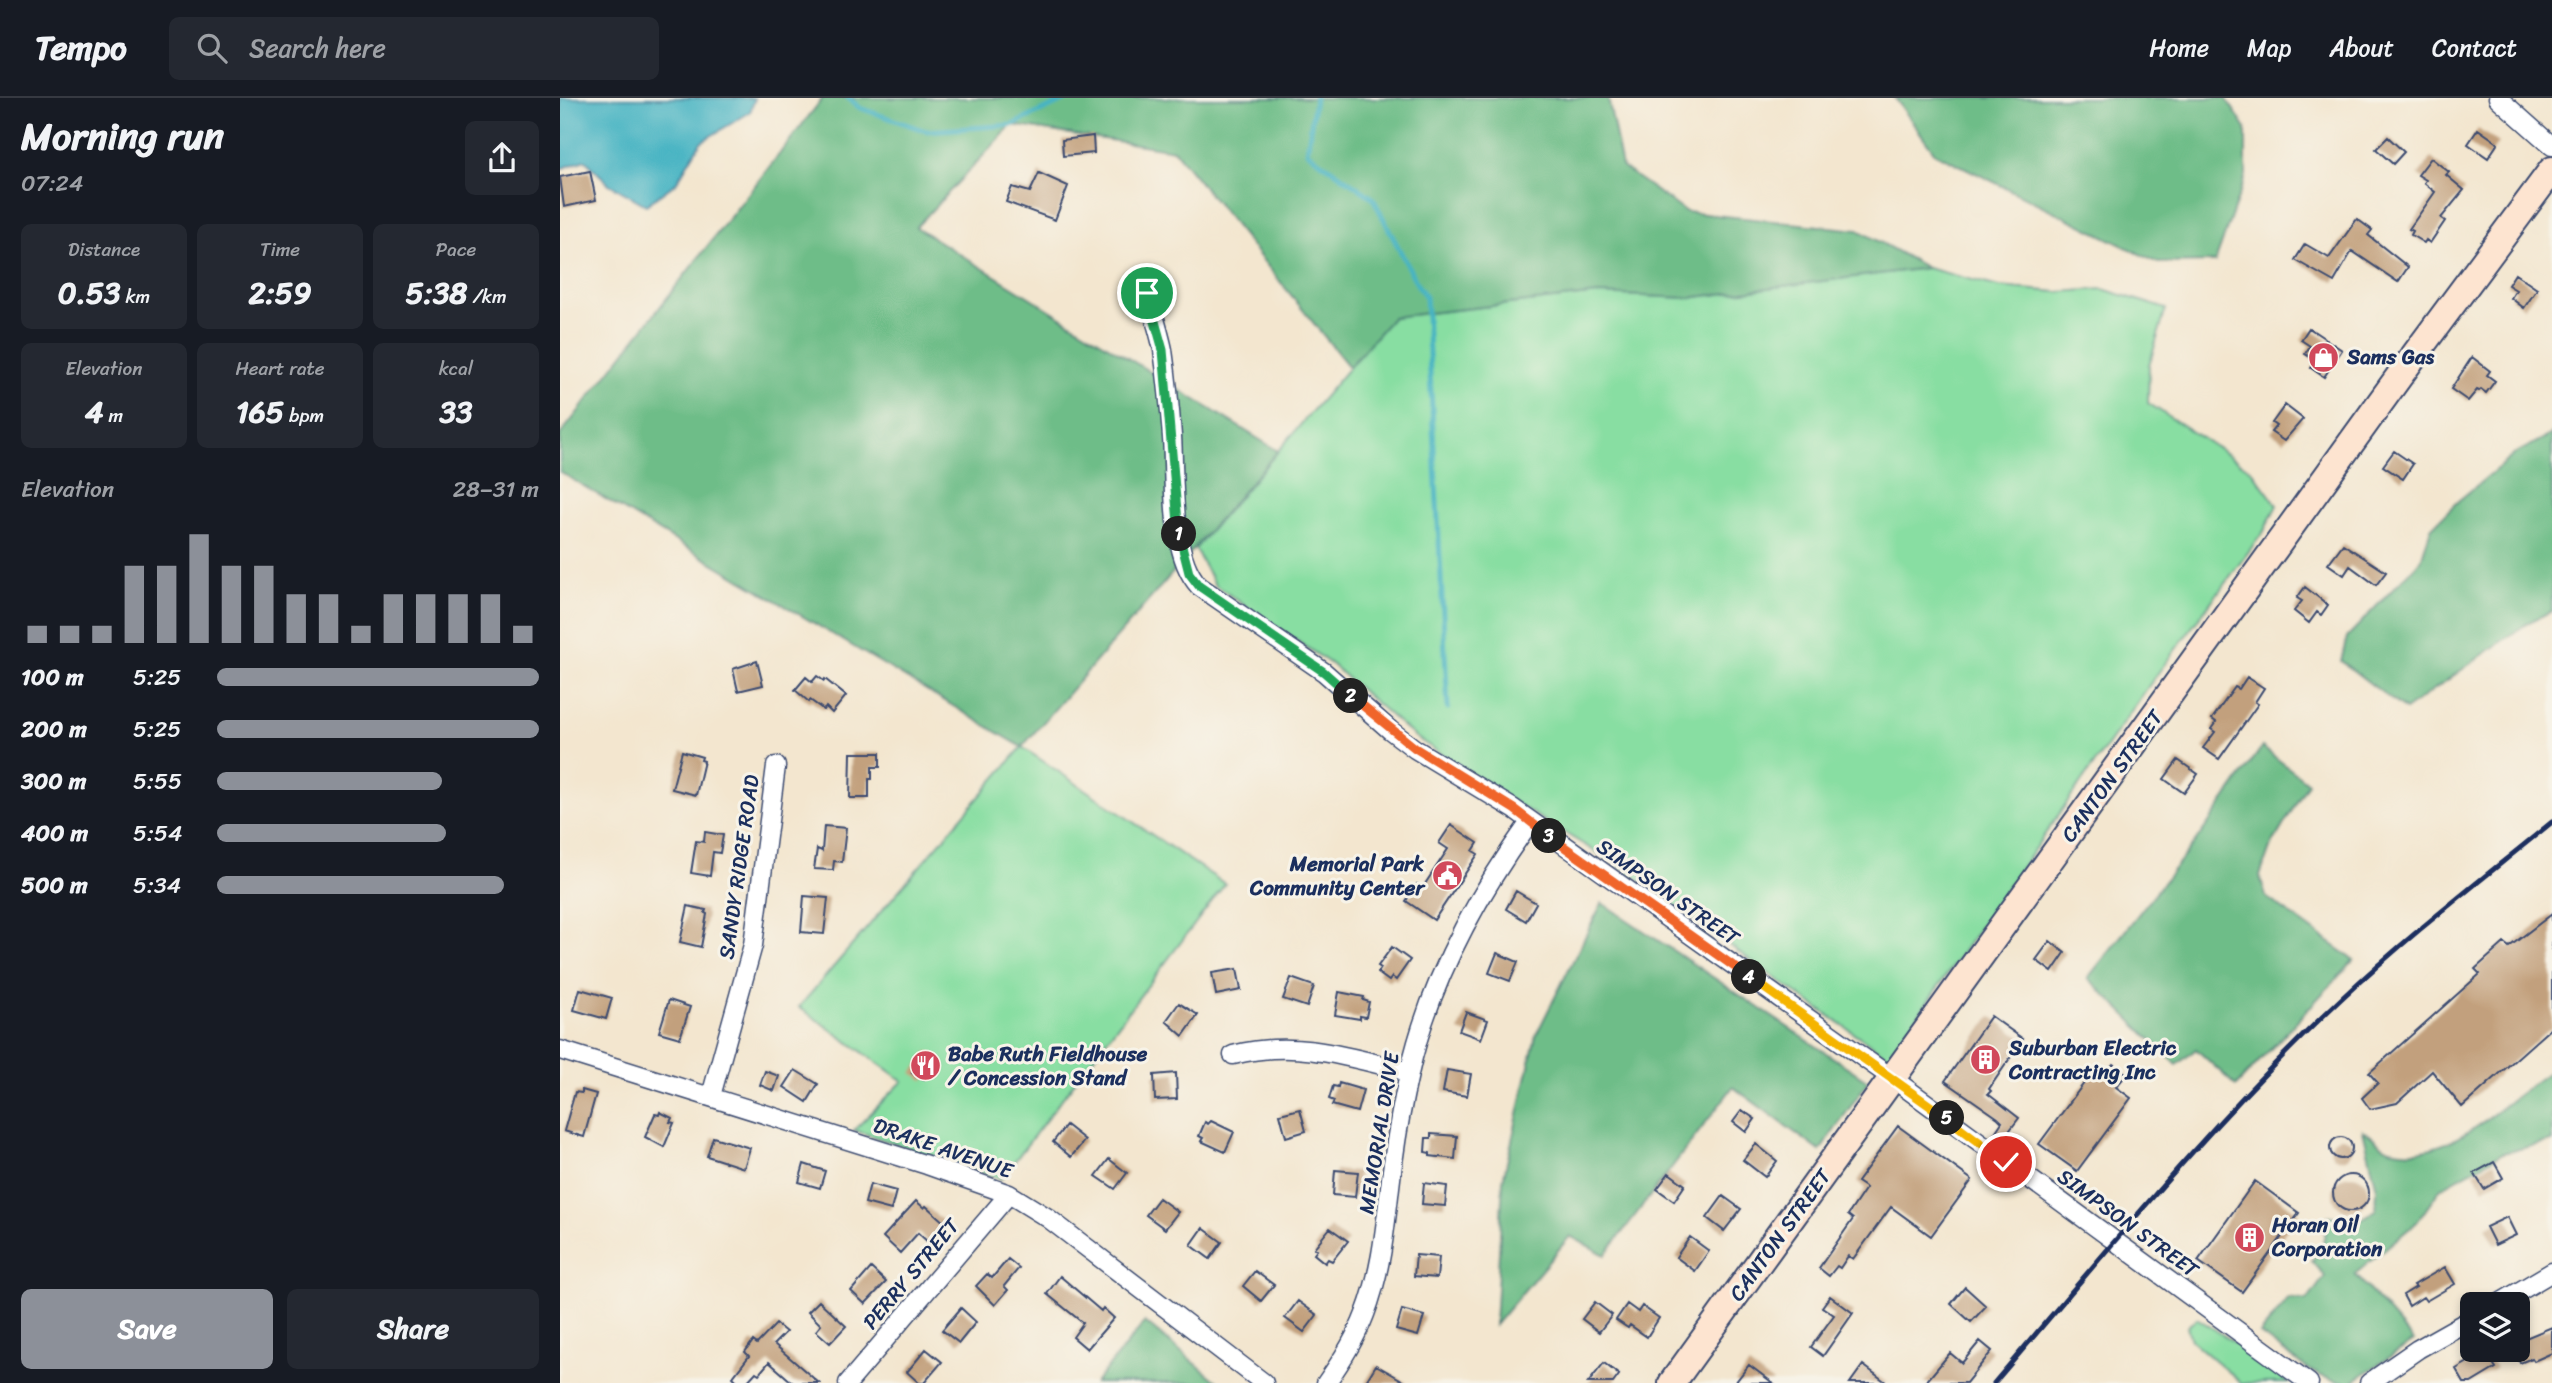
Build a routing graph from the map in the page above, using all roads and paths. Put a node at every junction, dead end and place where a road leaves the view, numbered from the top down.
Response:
1 (2498, 98) edge
2 (2552, 146) edge
3 (2552, 170) edge
4 (2544, 195) edge
5 (1147, 293) dead end
6 (776, 766) dead end
7 (1530, 822) junction
8 (560, 1050) edge
9 (1234, 1055) dead end
10 (1409, 1072) junction
11 (1892, 1078) junction
12 (711, 1096) junction
13 (1009, 1194) junction
14 (2552, 1272) edge
15 (2518, 1292) edge
16 (2460, 1325) edge
17 (848, 1383) edge
18 (1264, 1383) edge
19 (1326, 1383) edge
20 (1672, 1383) edge
21 (2309, 1383) edge
22 (2369, 1383) edge

1 - 2 street
3 - 4 main road, CANTON STREET
4 - 11 main road, CANTON STREET
5 - 7 street, SIMPSON STREET
6 - 12 street, SANDY RIDGE ROAD
7 - 10 street, MEMORIAL DRIVE
7 - 11 street, SIMPSON STREET
8 - 12 street, DRAKE AVENUE
9 - 10 street
10 - 19 street, MEMORIAL DRIVE
11 - 20 main road, CANTON STREET
11 - 21 street, SIMPSON STREET
12 - 13 street, DRAKE AVENUE
13 - 17 street, PERRY STREET
13 - 18 street, DRAKE AVENUE
14 - 15 street
16 - 22 street

